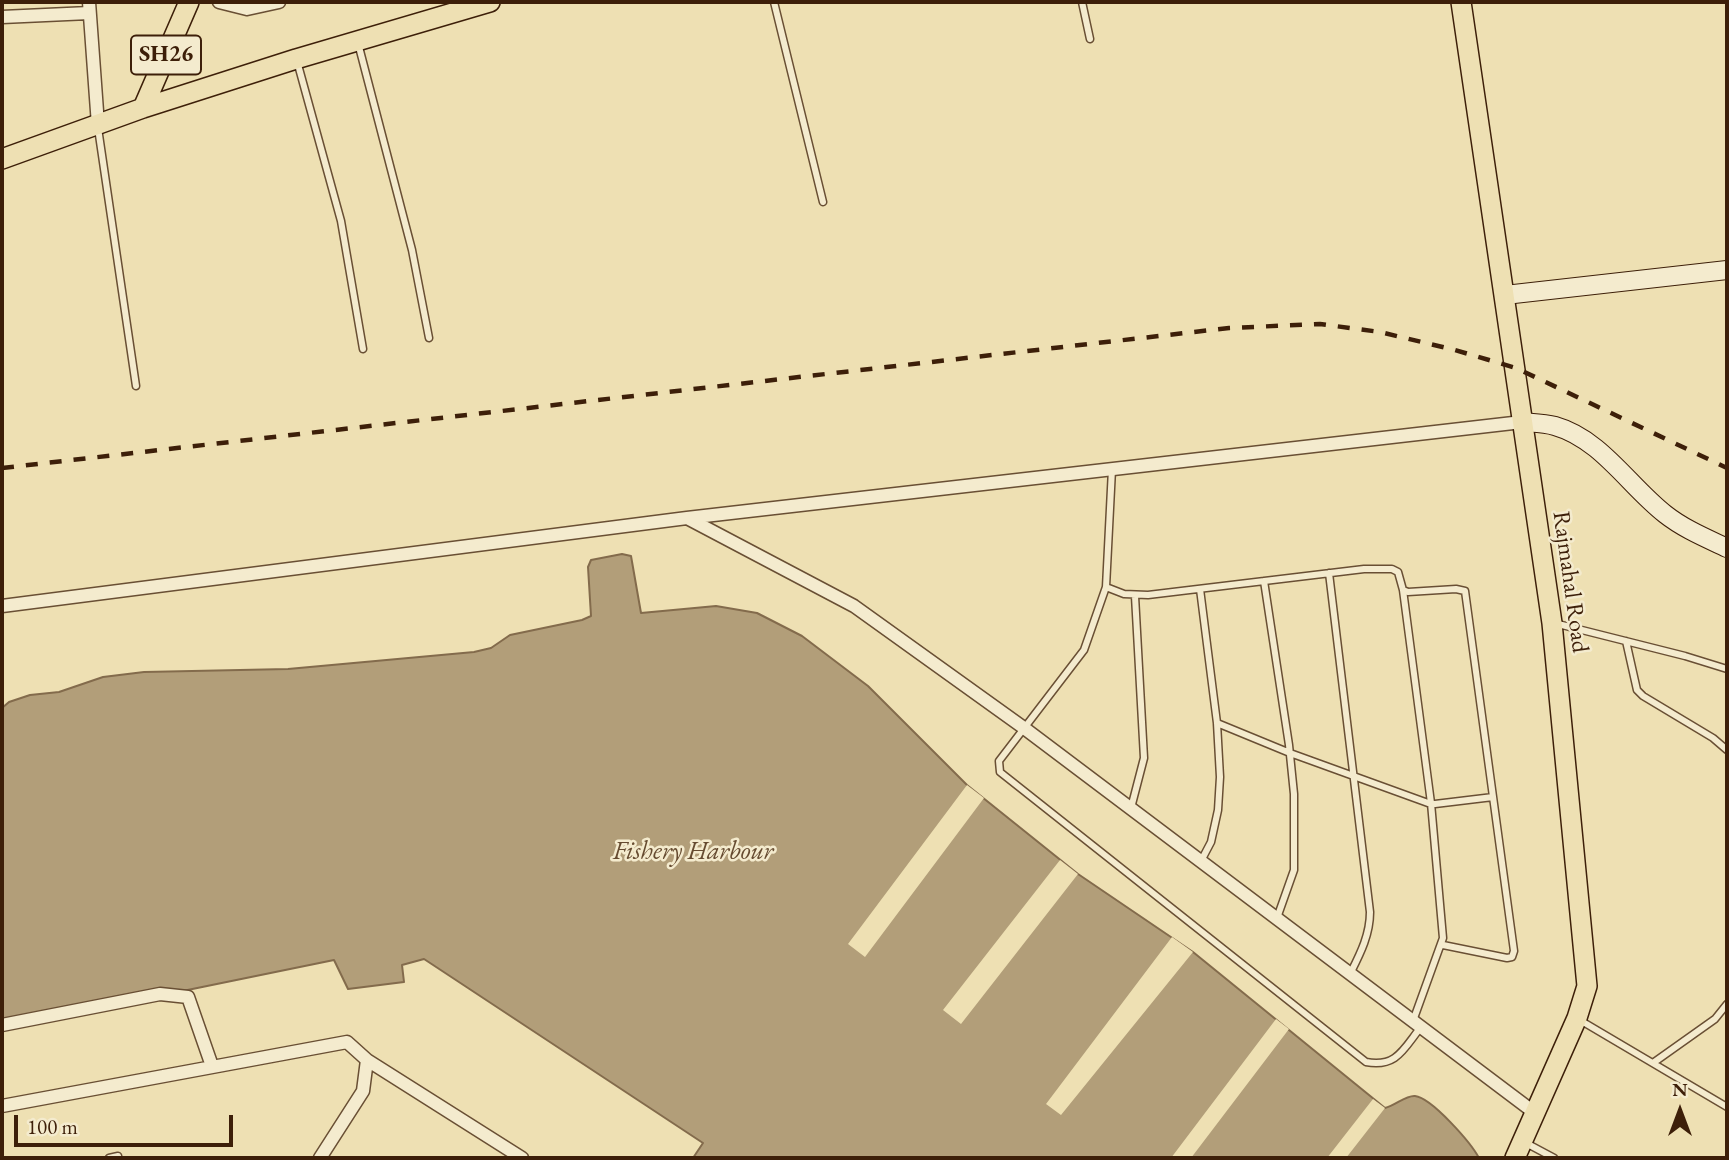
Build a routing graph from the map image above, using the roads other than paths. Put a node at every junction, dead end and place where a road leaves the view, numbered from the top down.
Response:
1 (189, 2) edge
2 (219, 2) edge
3 (279, 2) edge
4 (491, 2) edge
5 (774, 2) edge
6 (1082, 2) edge
7 (1461, 2) edge
8 (89, 7) edge
9 (2, 17) edge
10 (1090, 39) dead end
11 (358, 41) junction
12 (296, 60) junction
13 (143, 108) junction
14 (98, 125) junction
15 (2, 159) edge
16 (823, 202) dead end
17 (1727, 271) edge
18 (1505, 295) junction
19 (429, 338) dead end
20 (363, 349) dead end
21 (136, 386) dead end
22 (1522, 422) junction
23 (1112, 469) junction
24 (687, 518) junction
25 (1727, 548) edge
26 (1329, 573) junction
27 (1264, 582) junction
28 (1106, 587) junction
29 (1200, 589) junction
30 (1403, 590) junction
31 (1135, 596) junction
32 (2, 606) edge
33 (1552, 623) junction
34 (1626, 641) junction
35 (1727, 669) edge
36 (1217, 723) junction
37 (1024, 727) junction
38 (1727, 750) edge
39 (1290, 753) junction
40 (1355, 777) junction
41 (1493, 797) junction
42 (1431, 803) junction
43 (1131, 808) junction
44 (1201, 861) junction
45 (1277, 918) junction
46 (1443, 944) junction
47 (1350, 974) junction
48 (1727, 1004) edge
49 (1577, 1018) junction
50 (1417, 1024) junction
51 (2, 1025) edge
52 (367, 1060) junction
53 (1653, 1063) junction
54 (212, 1066) junction
55 (2, 1106) edge
56 (1727, 1107) edge
57 (1535, 1113) junction
58 (1518, 1150) edge
59 (118, 1156) dead end
60 (108, 1158) edge
61 (320, 1158) edge
62 (522, 1158) edge
63 (1554, 1158) edge

1 - 13 main road, SH26
2 - 3 street
4 - 11 main road
5 - 16 lane
6 - 10 lane
7 - 18 main road, Rajmahal Road
8 - 9 street
8 - 14 street
11 - 12 main road
11 - 19 lane
12 - 13 main road
12 - 20 lane
13 - 14 main road
14 - 15 main road
14 - 21 lane
17 - 18 street
18 - 22 main road, Rajmahal Road
22 - 23 street
22 - 25 street
22 - 33 main road, Rajmahal Road
23 - 24 street
23 - 28 lane
24 - 32 street
24 - 37 street
26 - 27 lane
26 - 30 lane
26 - 40 lane
27 - 29 lane
27 - 39 lane
28 - 31 lane
28 - 37 lane
29 - 31 lane
29 - 36 lane
30 - 41 lane
30 - 42 lane
31 - 43 lane
33 - 34 lane
33 - 49 main road, Rajmahal Road
34 - 35 lane
34 - 38 lane
36 - 39 lane
36 - 44 lane
37 - 43 street
37 - 50 lane
39 - 40 lane
39 - 45 lane
40 - 42 lane
40 - 47 lane
41 - 42 lane
41 - 46 lane
42 - 46 lane
43 - 44 street
44 - 45 street
45 - 47 street
46 - 50 lane
47 - 50 street
48 - 53 lane
49 - 53 lane
49 - 57 main road, Rajmahal Road
50 - 57 street
51 - 54 street
52 - 54 street
52 - 61 street
52 - 62 street
53 - 56 lane
54 - 55 street
57 - 58 main road, Rajmahal Road
58 - 63 lane
59 - 60 lane

